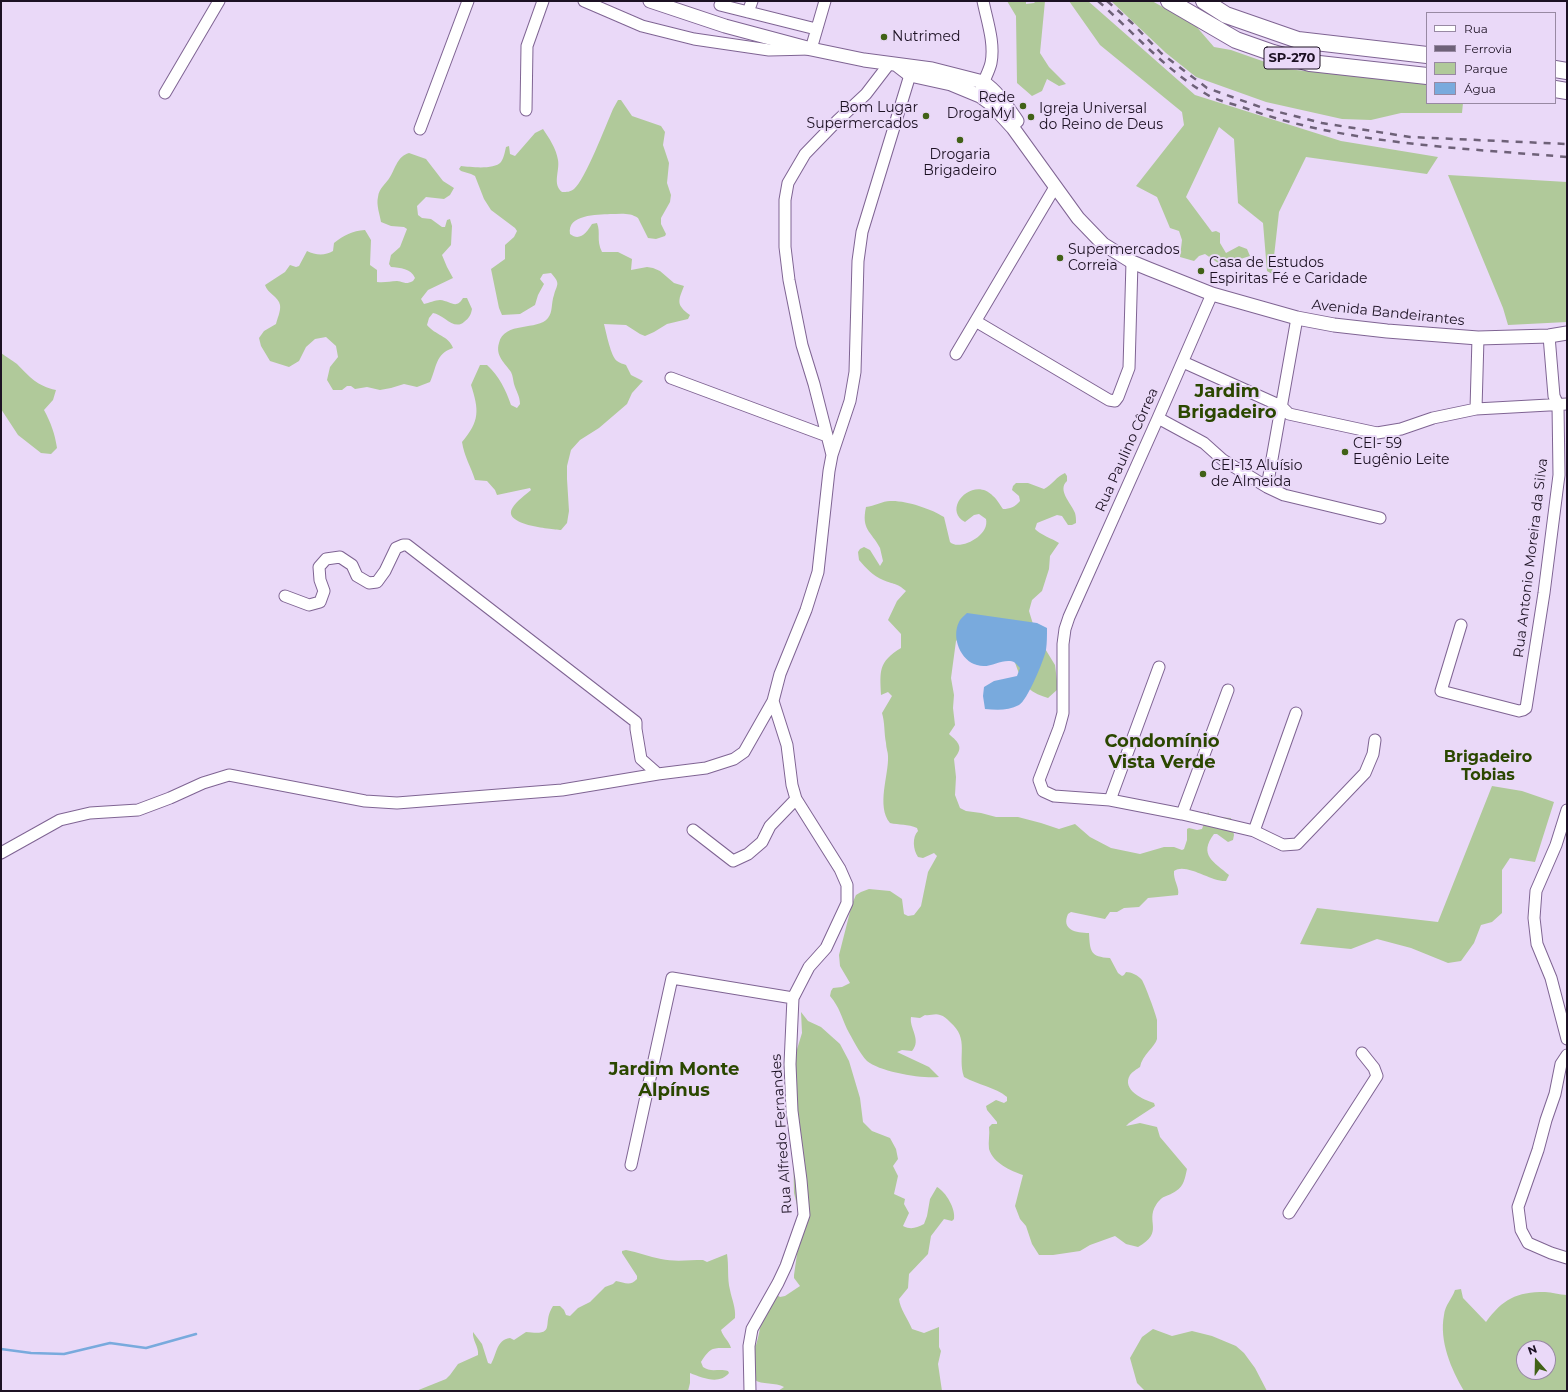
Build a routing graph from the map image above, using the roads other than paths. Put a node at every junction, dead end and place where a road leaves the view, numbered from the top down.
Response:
1 (219, 1) edge
2 (468, 1) edge
3 (543, 1) edge
4 (584, 1) edge
5 (650, 1) edge
6 (659, 1) edge
7 (752, 1) edge
8 (825, 1) edge
9 (983, 1) edge
10 (1169, 1) edge
11 (1204, 1) edge
12 (720, 5) dead end
13 (676, 10) junction
14 (748, 12) junction
15 (816, 29) junction
16 (810, 49) junction
17 (1426, 55) edge
18 (893, 64) junction
19 (1556, 69) edge
20 (1567, 70) edge
21 (910, 74) junction
22 (1426, 76) edge
23 (983, 82) junction
24 (1556, 90) edge
25 (1567, 91) edge
26 (165, 93) dead end
27 (980, 96) junction
28 (526, 110) dead end
29 (420, 129) dead end
30 (1055, 187) junction
31 (1132, 262) junction
32 (1212, 294) junction
33 (1297, 318) junction
34 (977, 322) junction
35 (1567, 334) edge
36 (1549, 336) junction
37 (1478, 338) junction
38 (956, 354) dead end
39 (1183, 362) junction
40 (671, 378) dead end
41 (1563, 405) edge
42 (1281, 406) junction
43 (1476, 409) junction
44 (1158, 418) junction
45 (827, 436) junction
46 (832, 455) junction
47 (1563, 476) edge
48 (1267, 487) junction
49 (1380, 518) dead end
50 (285, 596) dead end
51 (1461, 625) dead end
52 (1159, 667) dead end
53 (1228, 690) dead end
54 (773, 701) junction
55 (1296, 713) dead end
56 (1375, 740) dead end
57 (658, 774) junction
58 (796, 799) junction
59 (1110, 800) junction
60 (1567, 810) edge
61 (1182, 814) junction
62 (694, 830) dead end
63 (1254, 830) junction
64 (1, 852) edge
65 (793, 998) junction
66 (1567, 1039) edge
67 (1362, 1053) dead end
68 (1567, 1054) edge
69 (631, 1165) dead end
70 (1289, 1213) dead end
71 (1567, 1258) edge
72 (750, 1391) edge

1 - 26 street
2 - 29 street
3 - 28 street
4 - 16 street, Avenida Bandeirantes
5 - 13 main road, Avenida Bandeirantes
6 - 13 main road, Avenida Bandeirantes
7 - 14 street
8 - 15 street
9 - 23 street
10 - 22 highway, SP-270
11 - 17 highway, SP-270
12 - 14 street
13 - 16 main road, Avenida Bandeirantes
14 - 15 street
15 - 16 street
16 - 18 main road, Avenida Bandeirantes
18 - 21 main road, Avenida Bandeirantes
18 - 23 main road, Avenida Bandeirantes
18 - 45 street
19 - 20 highway
21 - 27 main road, Avenida Bandeirantes
21 - 46 street
23 - 27 street
23 - 30 main road, Avenida Bandeirantes
24 - 25 highway
27 - 30 main road, Avenida Bandeirantes
30 - 31 main road, Avenida Bandeirantes
30 - 34 street
31 - 32 main road, Avenida Bandeirantes
31 - 34 street
32 - 33 main road, Avenida Bandeirantes
32 - 39 street, Rua Paulino Côrrea
33 - 37 main road, Avenida Bandeirantes
33 - 42 street
34 - 38 street
35 - 36 main road, Avenida Bandeirantes
36 - 37 main road, Avenida Bandeirantes
36 - 41 street, Rua Antonio Moreira da Silva
37 - 43 street
39 - 42 street
39 - 44 street, Rua Paulino Côrrea
40 - 45 street
41 - 43 street
41 - 47 street, Rua Antonio Moreira da Silva
42 - 43 street
42 - 48 street
44 - 48 street
44 - 59 street, Rua Paulino Côrrea
45 - 46 street
46 - 54 street
47 - 51 street, Rua Antonio Moreira da Silva
48 - 49 street
50 - 57 street
52 - 59 street
53 - 61 street
54 - 57 street
54 - 58 street, Rua Alfredo Fernandes
55 - 63 street
56 - 63 street, Rua Paulino Côrrea
57 - 64 street
58 - 62 street
58 - 65 street, Rua Alfredo Fernandes
59 - 61 street, Rua Paulino Côrrea
60 - 66 street
61 - 63 street, Rua Paulino Côrrea
65 - 69 street
65 - 72 street, Rua Alfredo Fernandes
67 - 70 street
68 - 71 street

